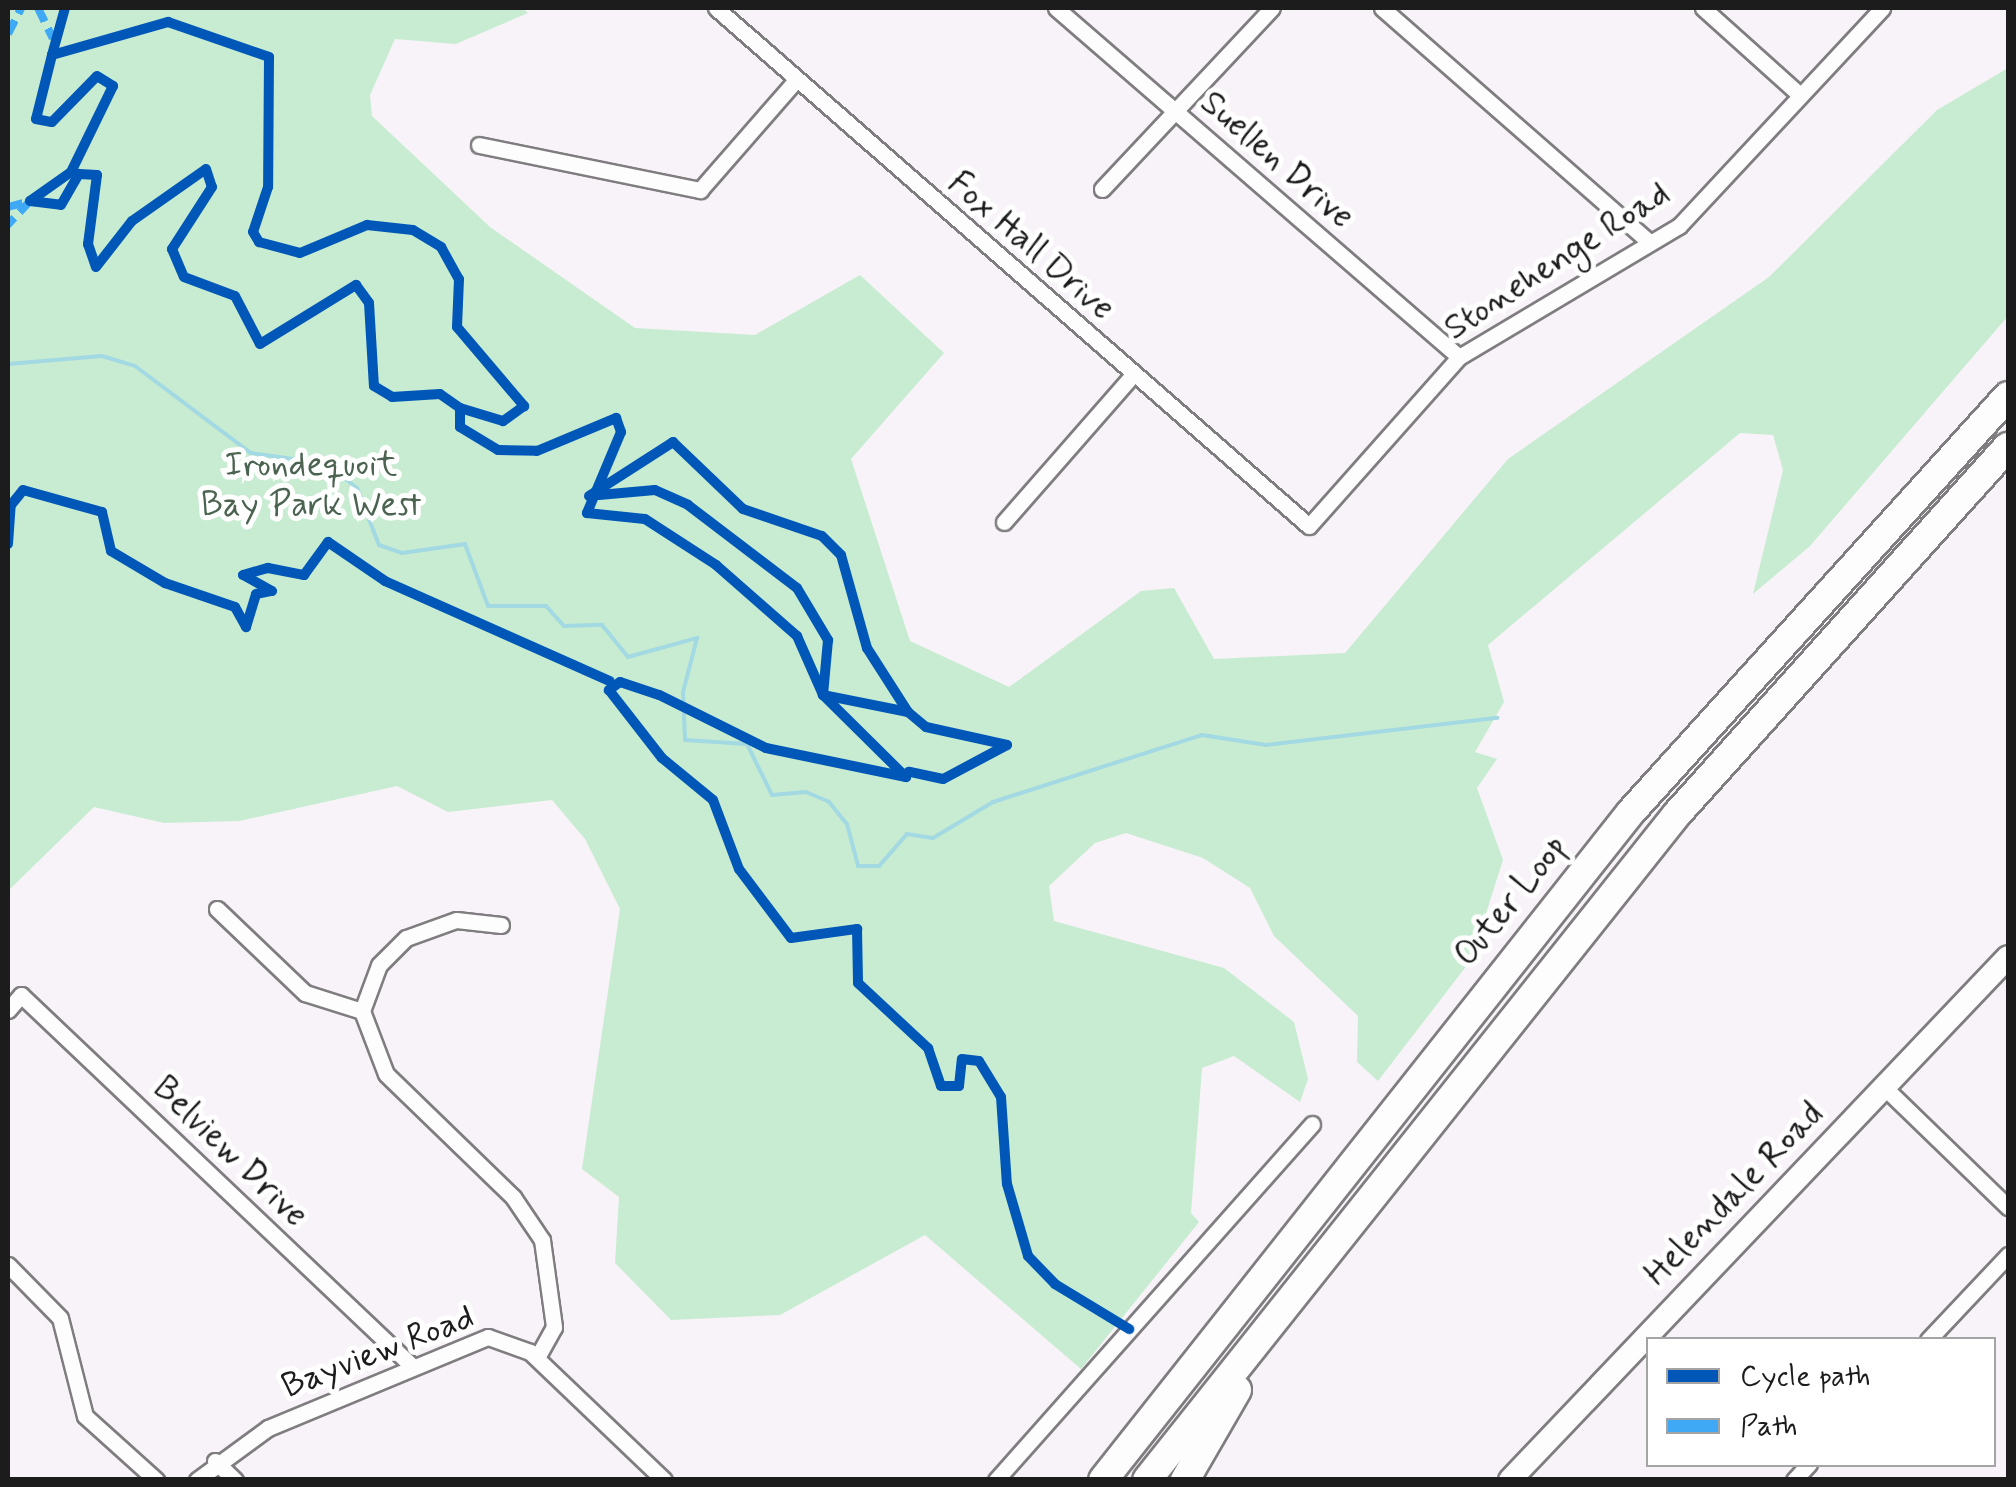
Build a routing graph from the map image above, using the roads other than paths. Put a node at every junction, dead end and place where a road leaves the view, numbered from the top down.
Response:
1 (716, 8) edge
2 (1056, 8) edge
3 (1272, 8) edge
4 (1382, 8) edge
5 (1703, 8) edge
6 (1882, 8) edge
7 (796, 79) junction
8 (1800, 95) junction
9 (1174, 111) junction
10 (479, 145) dead end
11 (1102, 189) dead end
12 (1649, 242) junction
13 (1458, 357) junction
14 (1132, 376) junction
15 (2008, 396) edge
16 (2008, 446) edge
17 (1004, 522) dead end
18 (1309, 526) joint
19 (217, 909) dead end
20 (501, 925) dead end
21 (2008, 956) edge
22 (8, 1010) edge
23 (362, 1011) junction
24 (1884, 1087) junction
25 (1312, 1124) dead end
26 (1375, 1190) junction
27 (2008, 1207) edge
28 (2008, 1255) edge
29 (8, 1265) edge
30 (1646, 1337) edge
31 (1646, 1337) edge
32 (1931, 1337) edge
33 (537, 1358) junction
34 (412, 1366) junction
35 (215, 1460) junction
36 (156, 1480) edge
37 (196, 1480) edge
38 (235, 1480) edge
39 (664, 1480) edge
40 (996, 1480) edge
41 (1103, 1480) edge
42 (1147, 1480) edge
43 (1185, 1480) edge
44 (1510, 1480) edge

1 - 7 street, Fox Hall Drive
2 - 9 street, Suellen Drive
3 - 9 street
4 - 12 street
5 - 8 street
6 - 8 street, Stonehenge Road
7 - 10 street
7 - 14 street, Fox Hall Drive
8 - 12 street, Stonehenge Road
9 - 11 street
9 - 13 street, Suellen Drive
12 - 13 street, Stonehenge Road
13 - 18 street, Stonehenge Road
14 - 17 street
14 - 18 street, Fox Hall Drive
15 - 41 highway, Outer Loop
16 - 26 highway, Outer Loop
19 - 23 street
20 - 23 street
21 - 24 street, Helendale Road
22 - 34 street, Belview Drive
23 - 33 street
24 - 27 street
24 - 30 street, Helendale Road
25 - 40 street
26 - 42 highway, Outer Loop
26 - 43 highway
28 - 32 street
29 - 36 street
31 - 44 street, Helendale Road
33 - 34 street, Bayview Road
33 - 39 street, Bayview Road
34 - 35 street, Bayview Road
35 - 37 street, Bayview Road
35 - 38 street

